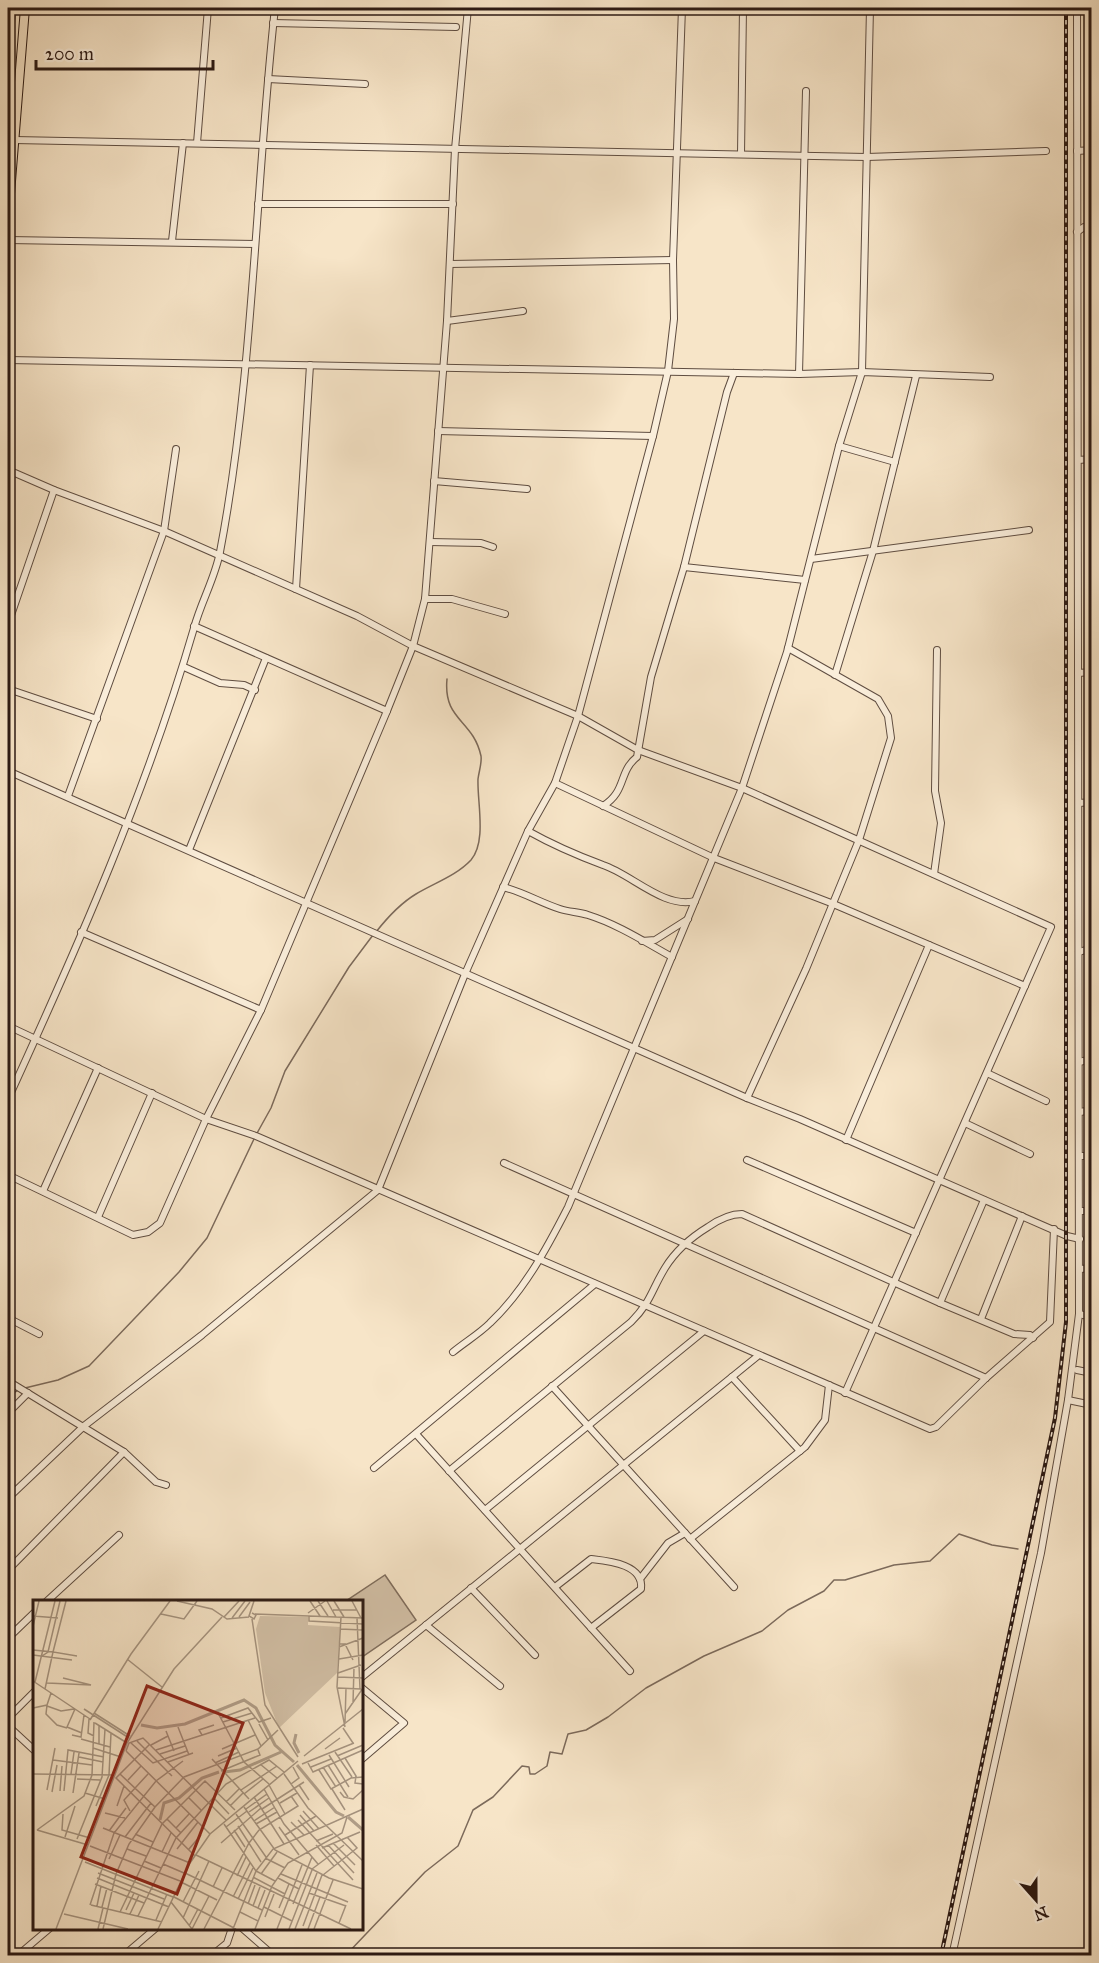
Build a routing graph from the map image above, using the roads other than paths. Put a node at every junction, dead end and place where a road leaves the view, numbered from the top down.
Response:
1 (11, 8) edge
2 (26, 8) edge
3 (208, 8) edge
4 (275, 8) edge
5 (468, 8) edge
6 (682, 8) edge
7 (743, 8) edge
8 (870, 8) edge
9 (1077, 8) edge
10 (273, 24) junction
11 (456, 27) dead end
12 (8, 53) edge
13 (268, 79) junction
14 (365, 84) dead end
15 (806, 91) dead end
16 (14, 140) junction
17 (183, 143) junction
18 (197, 143) junction
19 (261, 145) junction
20 (455, 149) junction
21 (1092, 150) edge
22 (1046, 151) dead end
23 (1077, 151) junction
24 (678, 153) junction
25 (741, 154) junction
26 (805, 156) junction
27 (867, 157) junction
28 (258, 204) junction
29 (453, 204) junction
30 (8, 218) edge
31 (1092, 226) edge
32 (1077, 232) junction
33 (8, 240) edge
34 (172, 241) junction
35 (255, 244) junction
36 (673, 261) junction
37 (450, 264) junction
38 (523, 311) dead end
39 (447, 321) junction
40 (8, 360) edge
41 (247, 364) junction
42 (310, 365) junction
43 (443, 368) junction
44 (668, 372) junction
45 (862, 372) junction
46 (734, 373) junction
47 (799, 374) junction
48 (916, 376) junction
49 (990, 377) dead end
50 (438, 431) junction
51 (653, 436) junction
52 (839, 446) junction
53 (176, 449) dead end
54 (1092, 459) edge
55 (1078, 460) junction
56 (895, 462) junction
57 (8, 470) edge
58 (434, 481) junction
59 (527, 489) dead end
60 (54, 490) junction
61 (1029, 530) dead end
62 (164, 531) junction
63 (430, 542) junction
64 (493, 547) dead end
65 (873, 551) junction
66 (219, 555) junction
67 (811, 559) junction
68 (684, 567) junction
69 (805, 580) junction
70 (296, 590) junction
71 (425, 600) junction
72 (506, 614) dead end
73 (8, 624) edge
74 (194, 626) junction
75 (413, 646) junction
76 (788, 648) junction
77 (937, 650) dead end
78 (266, 658) junction
79 (184, 668) junction
80 (1092, 672) edge
81 (1078, 673) junction
82 (835, 675) junction
83 (8, 689) edge
84 (255, 690) junction
85 (387, 711) junction
86 (579, 716) junction
87 (97, 719) junction
88 (638, 750) junction
89 (8, 771) edge
90 (555, 783) junction
91 (742, 788) junction
92 (68, 796) junction
93 (1092, 802) edge
94 (1079, 803) junction
95 (603, 806) junction
96 (129, 822) junction
97 (528, 831) junction
98 (859, 840) junction
99 (189, 850) junction
100 (714, 858) junction
101 (934, 874) junction
102 (503, 887) junction
103 (695, 901) junction
104 (308, 903) junction
105 (831, 903) junction
106 (688, 919) junction
107 (81, 932) junction
108 (641, 942) junction
109 (929, 945) junction
110 (1092, 948) edge
111 (1079, 952) junction
112 (672, 957) junction
113 (465, 974) junction
114 (1025, 986) junction
115 (261, 1010) junction
116 (8, 1026) edge
117 (35, 1038) junction
118 (635, 1049) junction
119 (1092, 1059) edge
120 (1079, 1062) junction
121 (98, 1068) junction
122 (987, 1073) junction
123 (152, 1093) junction
124 (747, 1098) junction
125 (8, 1100) edge
126 (1046, 1101) dead end
127 (1092, 1110) edge
128 (1080, 1112) junction
129 (206, 1119) junction
130 (964, 1123) junction
131 (846, 1140) junction
132 (1030, 1154) dead end
133 (1080, 1156) junction
134 (1092, 1156) edge
135 (747, 1160) dead end
136 (504, 1163) dead end
137 (8, 1174) edge
138 (939, 1182) junction
139 (378, 1190) junction
140 (43, 1191) junction
141 (573, 1194) junction
142 (984, 1200) junction
143 (1080, 1211) junction
144 (1092, 1211) edge
145 (1022, 1216) junction
146 (98, 1217) junction
147 (1054, 1229) junction
148 (916, 1233) junction
149 (1080, 1239) junction
150 (685, 1244) junction
151 (538, 1259) junction
152 (1092, 1268) edge
153 (1080, 1269) junction
154 (894, 1283) junction
155 (595, 1284) junction
156 (940, 1303) junction
157 (647, 1306) junction
158 (1079, 1314) junction
159 (1092, 1317) edge
160 (8, 1318) edge
161 (981, 1318) junction
162 (874, 1328) junction
163 (704, 1331) junction
164 (39, 1334) dead end
165 (1033, 1338) junction
166 (453, 1352) dead end
167 (759, 1355) junction
168 (1077, 1370) dead end
169 (1092, 1373) edge
170 (732, 1377) junction
171 (986, 1378) junction
172 (8, 1381) edge
173 (552, 1386) junction
174 (829, 1386) junction
175 (28, 1393) junction
176 (845, 1393) junction
177 (1068, 1400) junction
178 (1092, 1405) edge
179 (8, 1413) edge
180 (84, 1426) junction
181 (588, 1426) junction
182 (416, 1434) junction
183 (800, 1451) junction
184 (124, 1452) junction
185 (623, 1465) junction
186 (374, 1468) dead end
187 (449, 1471) junction
188 (166, 1485) dead end
189 (8, 1498) edge
190 (485, 1510) junction
191 (685, 1533) junction
192 (119, 1535) dead end
193 (690, 1539) junction
194 (520, 1549) junction
195 (8, 1570) edge
196 (640, 1580) junction
197 (555, 1587) junction
198 (734, 1587) dead end
199 (471, 1588) junction
200 (48, 1600) edge
201 (33, 1613) edge
202 (426, 1625) junction
203 (591, 1628) junction
204 (8, 1638) edge
205 (535, 1655) dead end
206 (630, 1671) dead end
207 (363, 1676) edge
208 (500, 1686) dead end
209 (363, 1689) edge
210 (33, 1693) edge
211 (8, 1718) edge
212 (8, 1726) edge
213 (33, 1749) edge
214 (363, 1758) edge
215 (49, 1930) edge
216 (155, 1930) edge
217 (232, 1930) edge
218 (243, 1930) edge
219 (17, 1956) edge
220 (123, 1956) edge
221 (211, 1956) edge
222 (274, 1956) edge
223 (952, 1956) edge

1 - 12 main road
2 - 16 main road
3 - 18 street
4 - 10 street
5 - 20 street
6 - 24 street
7 - 25 street
8 - 27 street
9 - 23 street
10 - 11 street
10 - 13 street
13 - 14 street
13 - 19 street
15 - 26 street
16 - 17 street
16 - 30 main road
17 - 18 street
17 - 34 street
18 - 19 street
19 - 20 street
19 - 28 street
20 - 24 street
20 - 29 street
21 - 23 street
22 - 27 street
23 - 32 street
24 - 25 street
24 - 36 street
25 - 26 street
26 - 27 street
26 - 47 street
27 - 45 street
28 - 29 street
28 - 35 street
29 - 37 street
31 - 32 street
32 - 55 street
33 - 34 street
34 - 35 street
35 - 41 street
36 - 37 street
36 - 44 street
37 - 39 street
38 - 39 street
39 - 43 street
40 - 41 street
41 - 42 street
41 - 66 street
42 - 43 street
42 - 70 street
43 - 44 street
43 - 50 street
44 - 46 street
44 - 51 street
45 - 47 street
45 - 48 street
45 - 52 street
46 - 47 street
46 - 68 street
48 - 49 street
48 - 56 street
50 - 51 street
50 - 58 street
51 - 86 street
52 - 56 street
52 - 67 street
53 - 62 street
54 - 55 street
55 - 81 street
56 - 65 street
57 - 60 street
58 - 59 street
58 - 63 street
60 - 62 street
60 - 73 street
61 - 65 street
62 - 66 street
62 - 87 street
63 - 64 street
63 - 71 street
65 - 67 street
65 - 82 street
66 - 70 street
66 - 74 street
67 - 69 street
68 - 69 street
68 - 88 street
69 - 76 street
70 - 75 street
71 - 72 street
71 - 75 street
74 - 78 street
74 - 79 street
75 - 85 street
75 - 86 street
76 - 82 street
76 - 91 street
77 - 101 street
78 - 84 street
78 - 85 street
79 - 84 street
79 - 96 street
80 - 81 street
81 - 94 street
82 - 98 street
83 - 87 street
84 - 99 street
85 - 104 street
86 - 88 street
86 - 90 street
87 - 92 street
88 - 91 street
88 - 95 street
89 - 92 street
90 - 95 street
90 - 97 street
91 - 98 street
91 - 100 street
92 - 96 street
93 - 94 street
94 - 111 street
95 - 100 street
96 - 99 street
96 - 107 street
97 - 102 street
97 - 103 street
98 - 101 street
98 - 105 street
99 - 104 street
100 - 103 street
100 - 105 street
101 - 114 street
102 - 108 street
102 - 113 street
103 - 106 street
104 - 113 street
104 - 115 street
105 - 109 street
105 - 124 street
106 - 108 street
106 - 112 street
107 - 115 street
107 - 117 street
108 - 112 street
109 - 114 street
109 - 131 street
110 - 111 street
111 - 120 street
112 - 118 street
113 - 118 street
113 - 139 street
114 - 122 street
115 - 129 street
116 - 117 street
117 - 121 street
117 - 125 street
118 - 124 street
118 - 141 street
119 - 120 street
120 - 128 street
121 - 123 street
121 - 140 street
122 - 126 street
122 - 130 street
123 - 129 street
123 - 146 street
124 - 131 street
127 - 128 street
128 - 133 street
129 - 139 street
129 - 146 street
130 - 132 street
130 - 138 street
131 - 138 street
133 - 134 street
133 - 143 street
135 - 148 street
136 - 141 street
137 - 140 street
138 - 142 street
138 - 148 street
139 - 151 street
139 - 180 street
140 - 146 street
141 - 150 street
141 - 151 street
142 - 145 street
142 - 156 street
143 - 144 street
143 - 149 street
145 - 147 street
145 - 161 street
147 - 149 street
147 - 165 street
148 - 154 street
149 - 153 street
150 - 154 street
150 - 157 street
150 - 162 street
151 - 155 street
151 - 166 street
152 - 153 street
153 - 158 street
154 - 156 street
154 - 162 street
155 - 157 street
155 - 182 street
156 - 161 street
157 - 163 street
157 - 173 street
158 - 159 street
158 - 177 street
160 - 164 street
161 - 165 street
162 - 171 street
162 - 176 street
163 - 167 street
163 - 181 street
165 - 171 street
167 - 170 street
167 - 174 street
168 - 169 street
170 - 183 street
170 - 185 street
171 - 176 street
172 - 175 street
173 - 181 street
173 - 187 street
174 - 176 street
174 - 183 street
175 - 179 street
175 - 180 street
177 - 178 street
177 - 223 street
180 - 184 street
180 - 189 street
181 - 185 street
181 - 190 street
182 - 186 street
182 - 187 street
183 - 193 street
184 - 188 street
184 - 195 street
185 - 191 street
185 - 194 street
187 - 190 street
190 - 194 street
191 - 193 street
191 - 196 street
192 - 200 street
193 - 198 street
194 - 197 street
194 - 199 street
196 - 197 street
196 - 203 street
197 - 203 street
199 - 202 street
199 - 205 street
201 - 204 street
202 - 207 street
202 - 208 street
203 - 206 street
209 - 214 street
210 - 211 street
212 - 213 street
215 - 219 street
216 - 220 street
217 - 221 street
218 - 222 street

